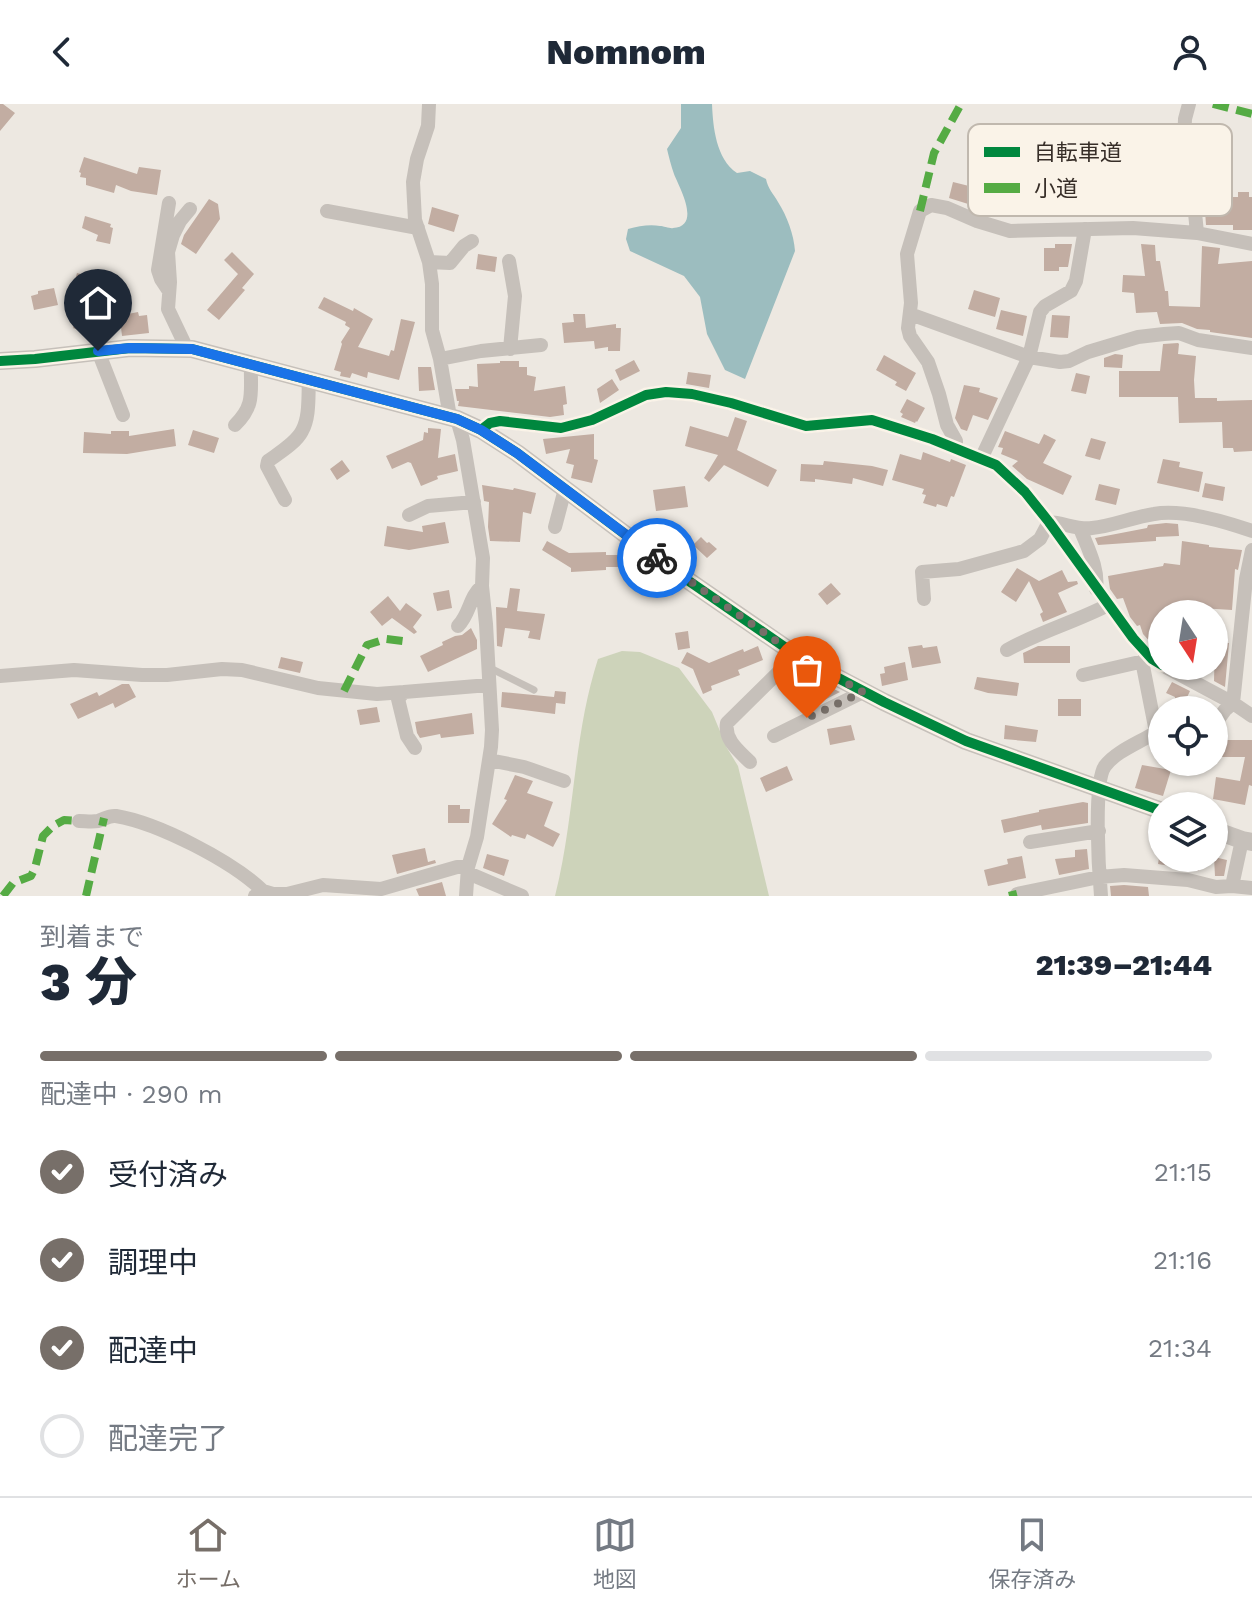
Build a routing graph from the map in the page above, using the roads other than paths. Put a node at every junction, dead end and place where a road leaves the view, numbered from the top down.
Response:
1 (429, 104) edge
2 (1189, 104) edge
3 (1185, 124) edge
4 (169, 203) dead end
5 (190, 209) dead end
6 (327, 211) dead end
7 (1195, 216) edge
8 (418, 228) junction
9 (1085, 229) junction
10 (1197, 233) junction
11 (472, 241) dead end
12 (1252, 244) edge
13 (509, 261) dead end
14 (429, 262) junction
15 (169, 291) junction
16 (910, 314) junction
17 (541, 345) dead end
18 (1252, 348) edge
19 (187, 349) junction
20 (510, 349) junction
21 (98, 351) junction
22 (1029, 357) junction
23 (440, 359) junction
24 (0, 361) edge
25 (251, 364) junction
26 (309, 380) junction
27 (123, 415) dead end
28 (453, 418) junction
29 (235, 425) dead end
30 (481, 430) junction
31 (956, 448) junction
32 (981, 459) junction
33 (565, 489) junction
34 (285, 500) dead end
35 (474, 502) junction
36 (409, 515) dead end
37 (1049, 522) junction
38 (555, 527) dead end
39 (1080, 528) junction
40 (1252, 531) edge
41 (1252, 550) edge
42 (482, 586) junction
43 (1096, 589) junction
44 (924, 599) dead end
45 (1108, 605) junction
46 (458, 626) dead end
47 (1007, 650) dead end
48 (796, 655) junction
49 (1246, 655) edge
50 (1145, 657) junction
51 (1148, 658) edge
52 (488, 667) junction
53 (1083, 675) dead end
54 (0, 676) edge
55 (1191, 680) edge
56 (489, 685) junction
57 (534, 690) dead end
58 (404, 692) junction
59 (863, 692) junction
60 (1150, 696) edge
61 (1233, 703) junction
62 (1228, 707) edge
63 (1252, 716) edge
64 (774, 736) dead end
65 (1148, 738) edge
66 (415, 748) dead end
67 (489, 760) junction
68 (750, 762) dead end
69 (564, 781) dead end
70 (1099, 787) junction
71 (1148, 806) edge
72 (79, 821) dead end
73 (1099, 831) junction
74 (1228, 835) edge
75 (1247, 841) edge
76 (1030, 842) dead end
77 (468, 870) junction
78 (1232, 886) junction
79 (1252, 888) edge
80 (1099, 890) edge
81 (259, 894) edge
82 (1017, 894) edge
83 (466, 896) edge
84 (522, 896) edge

1 - 8 street
2 - 3 street
4 - 15 street
5 - 15 street
6 - 8 street
7 - 10 street
8 - 14 street
9 - 10 street
9 - 16 street
9 - 22 street
10 - 12 street
11 - 14 street
13 - 20 street
14 - 23 street
15 - 19 street
16 - 22 street
16 - 31 street
17 - 20 street
18 - 22 street
19 - 21 street
19 - 25 street
20 - 23 street
21 - 24 street
21 - 27 street
22 - 32 street
23 - 28 street
25 - 26 street
25 - 29 street
26 - 28 street
26 - 34 street
28 - 30 street
28 - 35 street
30 - 31 street
30 - 33 street
31 - 32 street
32 - 37 street
33 - 38 street
33 - 48 street
35 - 36 street
35 - 42 street
37 - 39 street
37 - 43 street
37 - 44 street
39 - 40 street
39 - 43 street
41 - 49 street
42 - 46 street
42 - 52 street
43 - 45 street
45 - 47 street
45 - 50 street
48 - 59 street
48 - 68 street
49 - 61 street
50 - 51 street
50 - 53 street
50 - 60 street
52 - 56 street
52 - 57 lane
54 - 58 street
55 - 61 street
56 - 58 street
56 - 67 street
58 - 66 street
59 - 64 street
59 - 70 street
61 - 62 street
61 - 63 street
65 - 70 street
67 - 69 street
67 - 77 street
70 - 71 street
70 - 73 street
72 - 81 street
73 - 76 street
73 - 80 street
74 - 75 street
75 - 78 street
77 - 81 street
77 - 83 street
77 - 84 street
78 - 79 street
78 - 80 street
80 - 82 street

